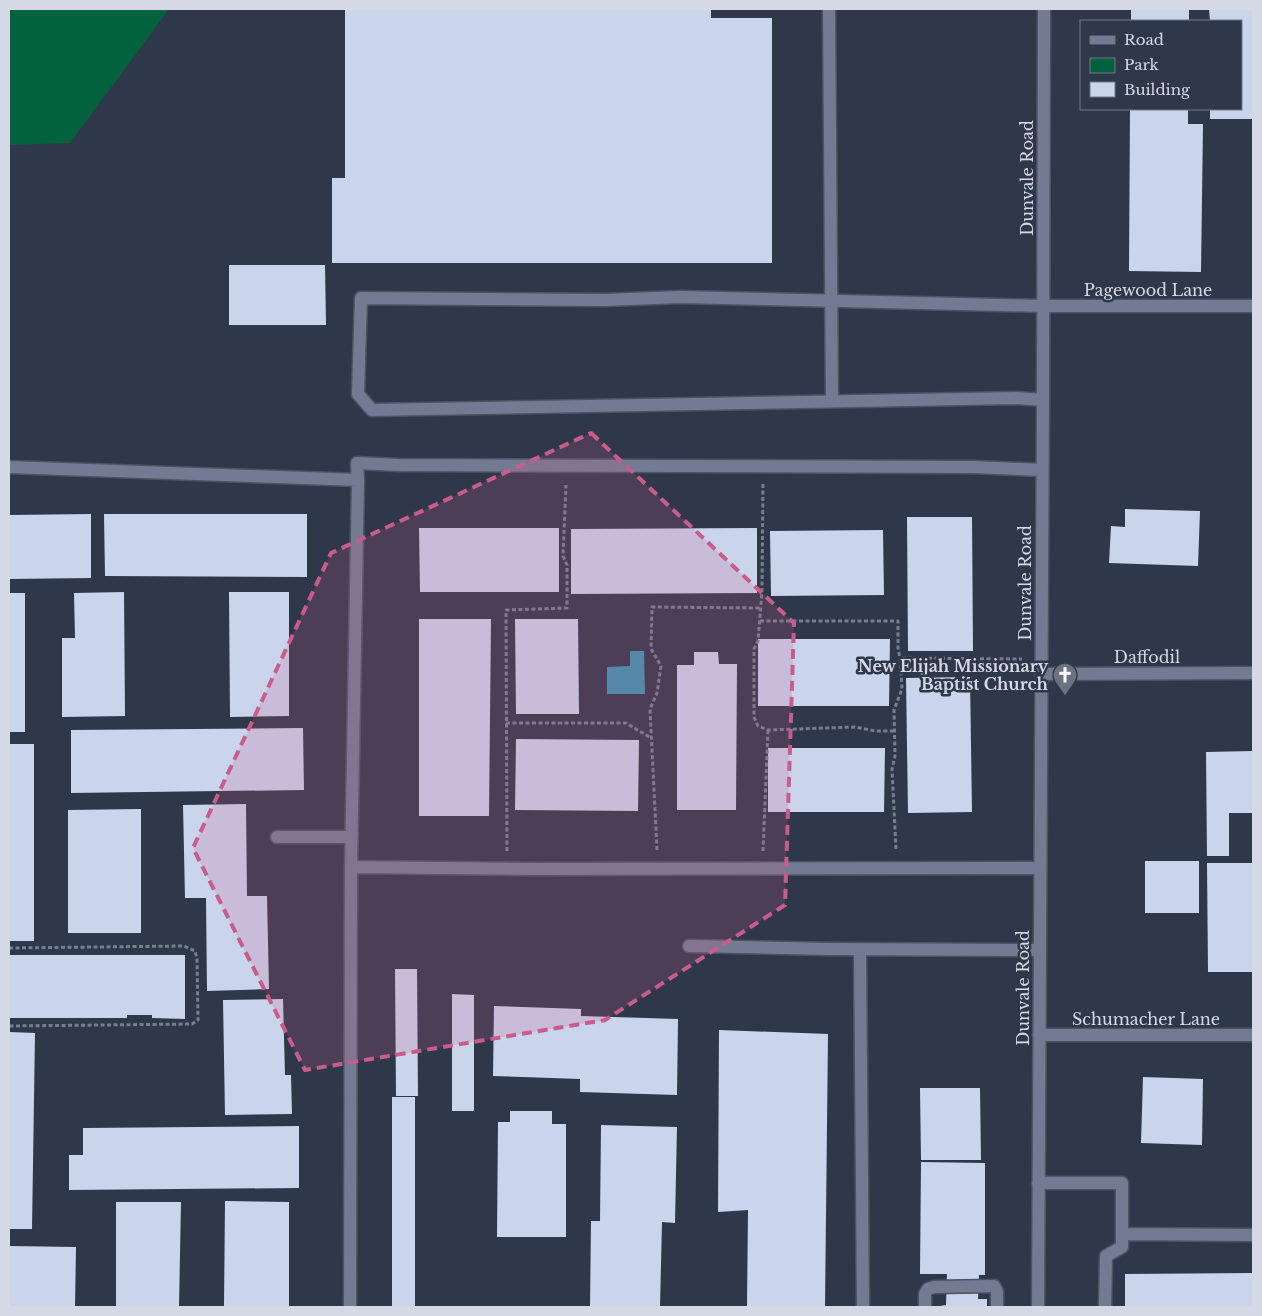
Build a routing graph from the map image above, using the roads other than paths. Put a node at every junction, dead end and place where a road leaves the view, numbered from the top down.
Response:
1 (829, 9) edge
2 (1044, 9) edge
3 (831, 300) junction
4 (1042, 306) junction
5 (1253, 306) edge
6 (1043, 400) junction
7 (832, 402) junction
8 (9, 467) edge
9 (1042, 470) junction
10 (358, 480) junction
11 (1253, 673) edge
12 (1041, 674) junction
13 (277, 837) dead end
14 (351, 837) junction
15 (351, 867) junction
16 (1040, 868) junction
17 (689, 946) dead end
18 (860, 950) junction
19 (1039, 950) junction
20 (1039, 1035) junction
21 (1253, 1035) edge
22 (1038, 1183) junction
23 (1122, 1234) junction
24 (1253, 1235) edge
25 (350, 1307) edge
26 (863, 1307) edge
27 (925, 1307) edge
28 (997, 1307) edge
29 (1038, 1307) edge
30 (1104, 1307) edge

1 - 3 street
2 - 4 street, Dunvale Road
3 - 4 street, Pagewood Lane
3 - 7 street
3 - 7 street, Pagewood Lane
4 - 5 street, Pagewood Lane
4 - 6 street, Dunvale Road
6 - 7 street
6 - 9 street, Dunvale Road
8 - 10 street
9 - 10 street
9 - 12 street, Dunvale Road
10 - 14 street
11 - 12 street, Daffodil
12 - 16 street, Dunvale Road
13 - 14 street
14 - 15 street
15 - 16 street
15 - 25 street
16 - 19 street, Dunvale Road
17 - 18 street
18 - 19 street
18 - 26 street
19 - 20 street, Dunvale Road
20 - 21 street, Schumacher Lane
20 - 22 street, Dunvale Road
22 - 23 street
22 - 29 street, Dunvale Road
23 - 24 street
23 - 30 street
27 - 28 street

